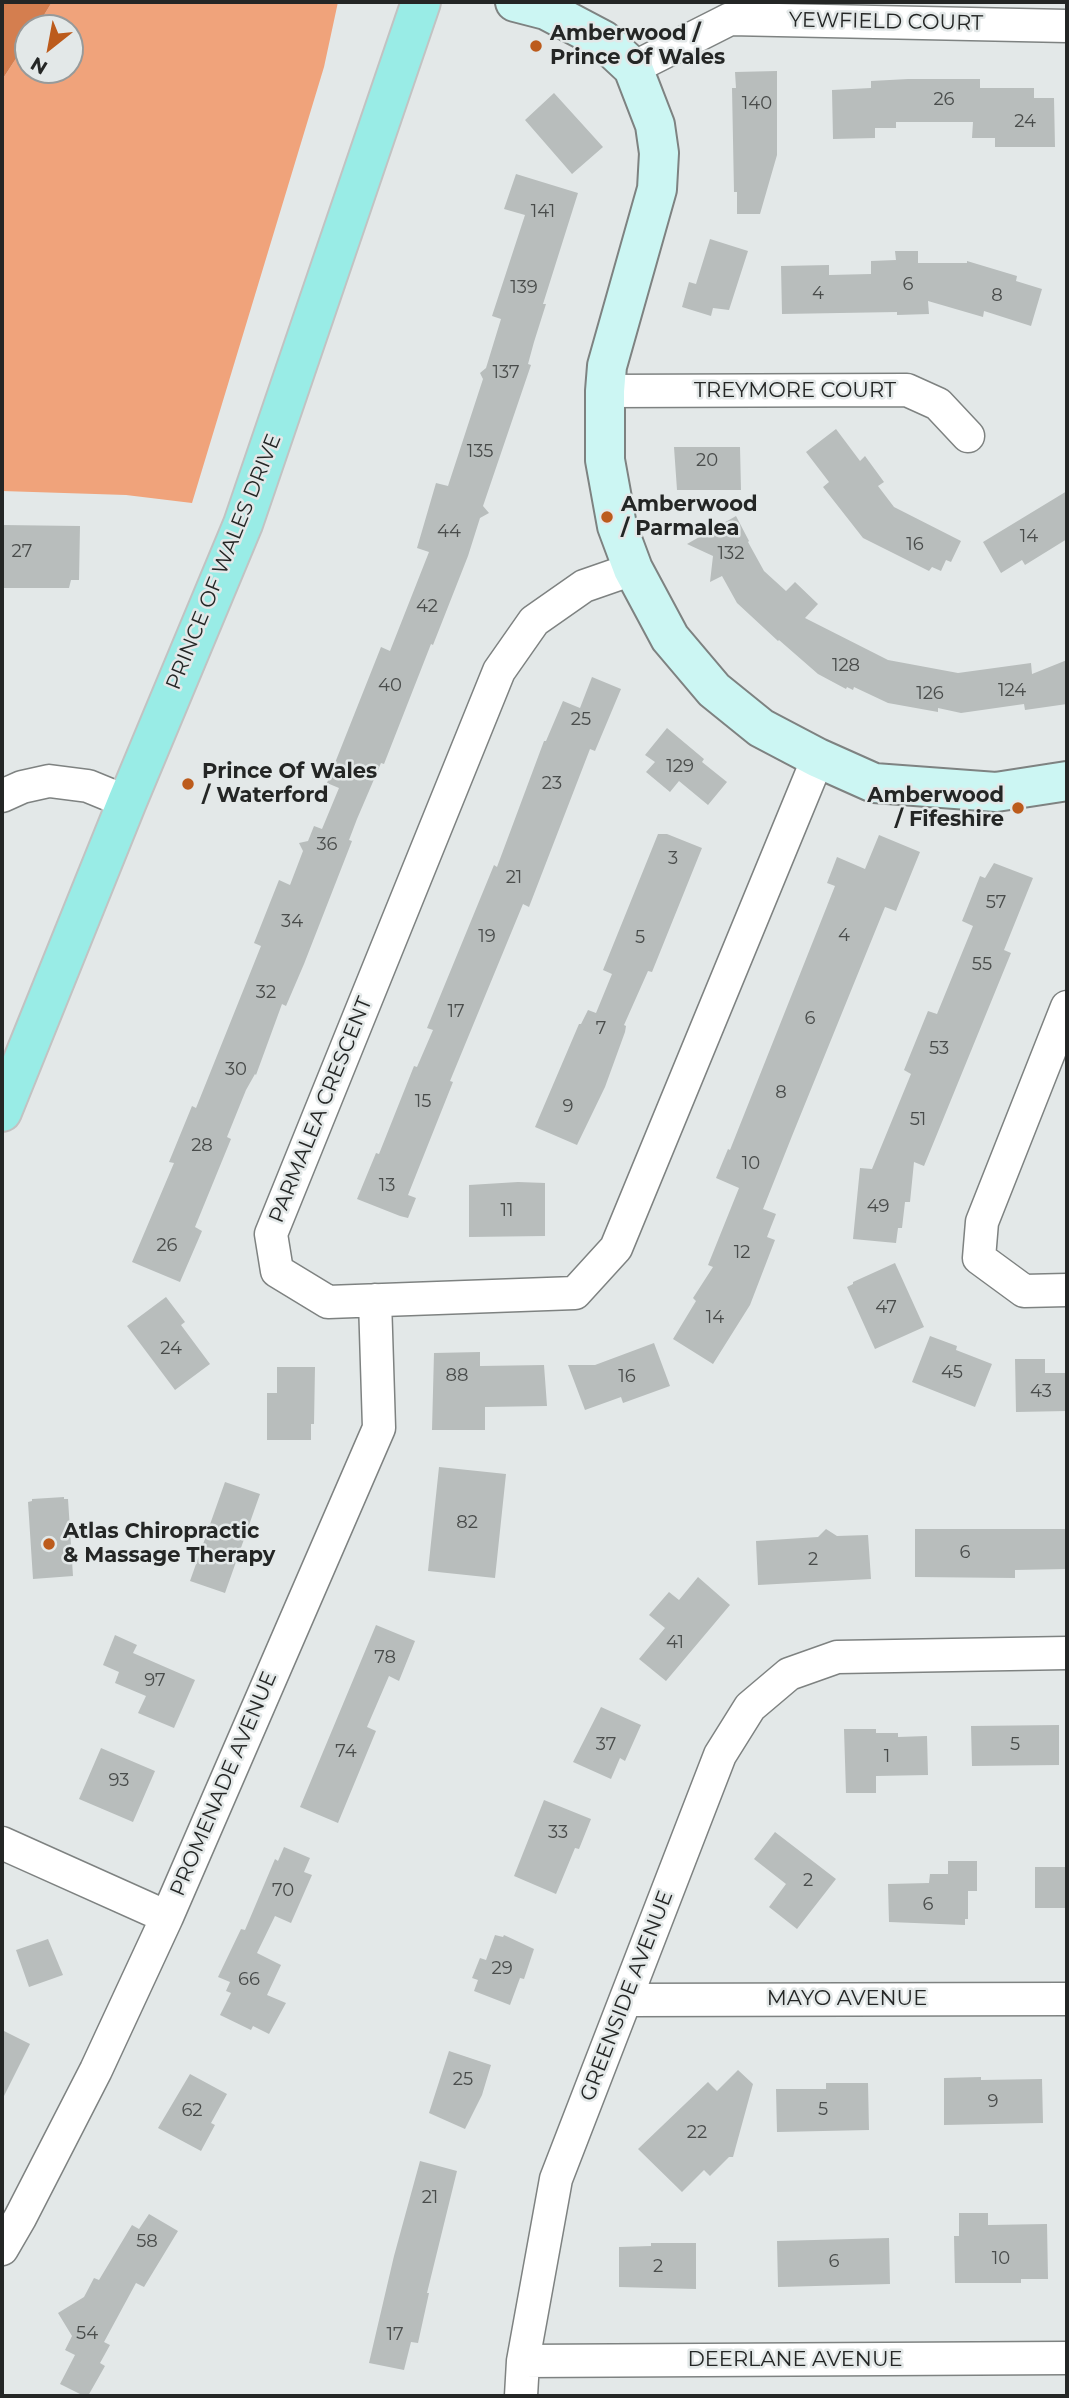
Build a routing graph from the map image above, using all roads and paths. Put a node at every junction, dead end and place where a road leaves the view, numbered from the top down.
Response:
1 (421, 2) edge
2 (515, 2) edge
3 (1067, 26) edge
4 (633, 68) junction
5 (605, 391) junction
6 (968, 436) dead end
7 (633, 569) junction
8 (818, 758) junction
9 (1067, 780) edge
10 (2, 796) edge
11 (127, 802) junction
12 (1067, 1007) edge
13 (2, 1112) edge
14 (1067, 1290) edge
15 (375, 1300) junction
16 (1067, 1653) edge
17 (2, 1843) edge
18 (167, 1917) junction
19 (1067, 1999) edge
20 (626, 2000) junction
21 (2, 2249) edge
22 (1067, 2358) edge
23 (523, 2361) junction
24 (521, 2396) edge

1 - 11 main road, PRINCE OF WALES DRIVE
2 - 4 street
3 - 4 street, YEWFIELD COURT
4 - 5 street
5 - 6 street, TREYMORE COURT
5 - 7 street
7 - 8 street
7 - 15 street, PARMALEA CRESCENT
8 - 9 street
8 - 15 street, PARMALEA CRESCENT
10 - 11 street
11 - 13 main road, PRINCE OF WALES DRIVE
12 - 14 street
15 - 18 street, PROMENADE AVENUE
16 - 20 street, GREENSIDE AVENUE
17 - 18 street
18 - 21 street, PROMENADE AVENUE
19 - 20 street, MAYO AVENUE
20 - 23 street, GREENSIDE AVENUE
22 - 23 street, DEERLANE AVENUE
23 - 24 street, GREENSIDE AVENUE

